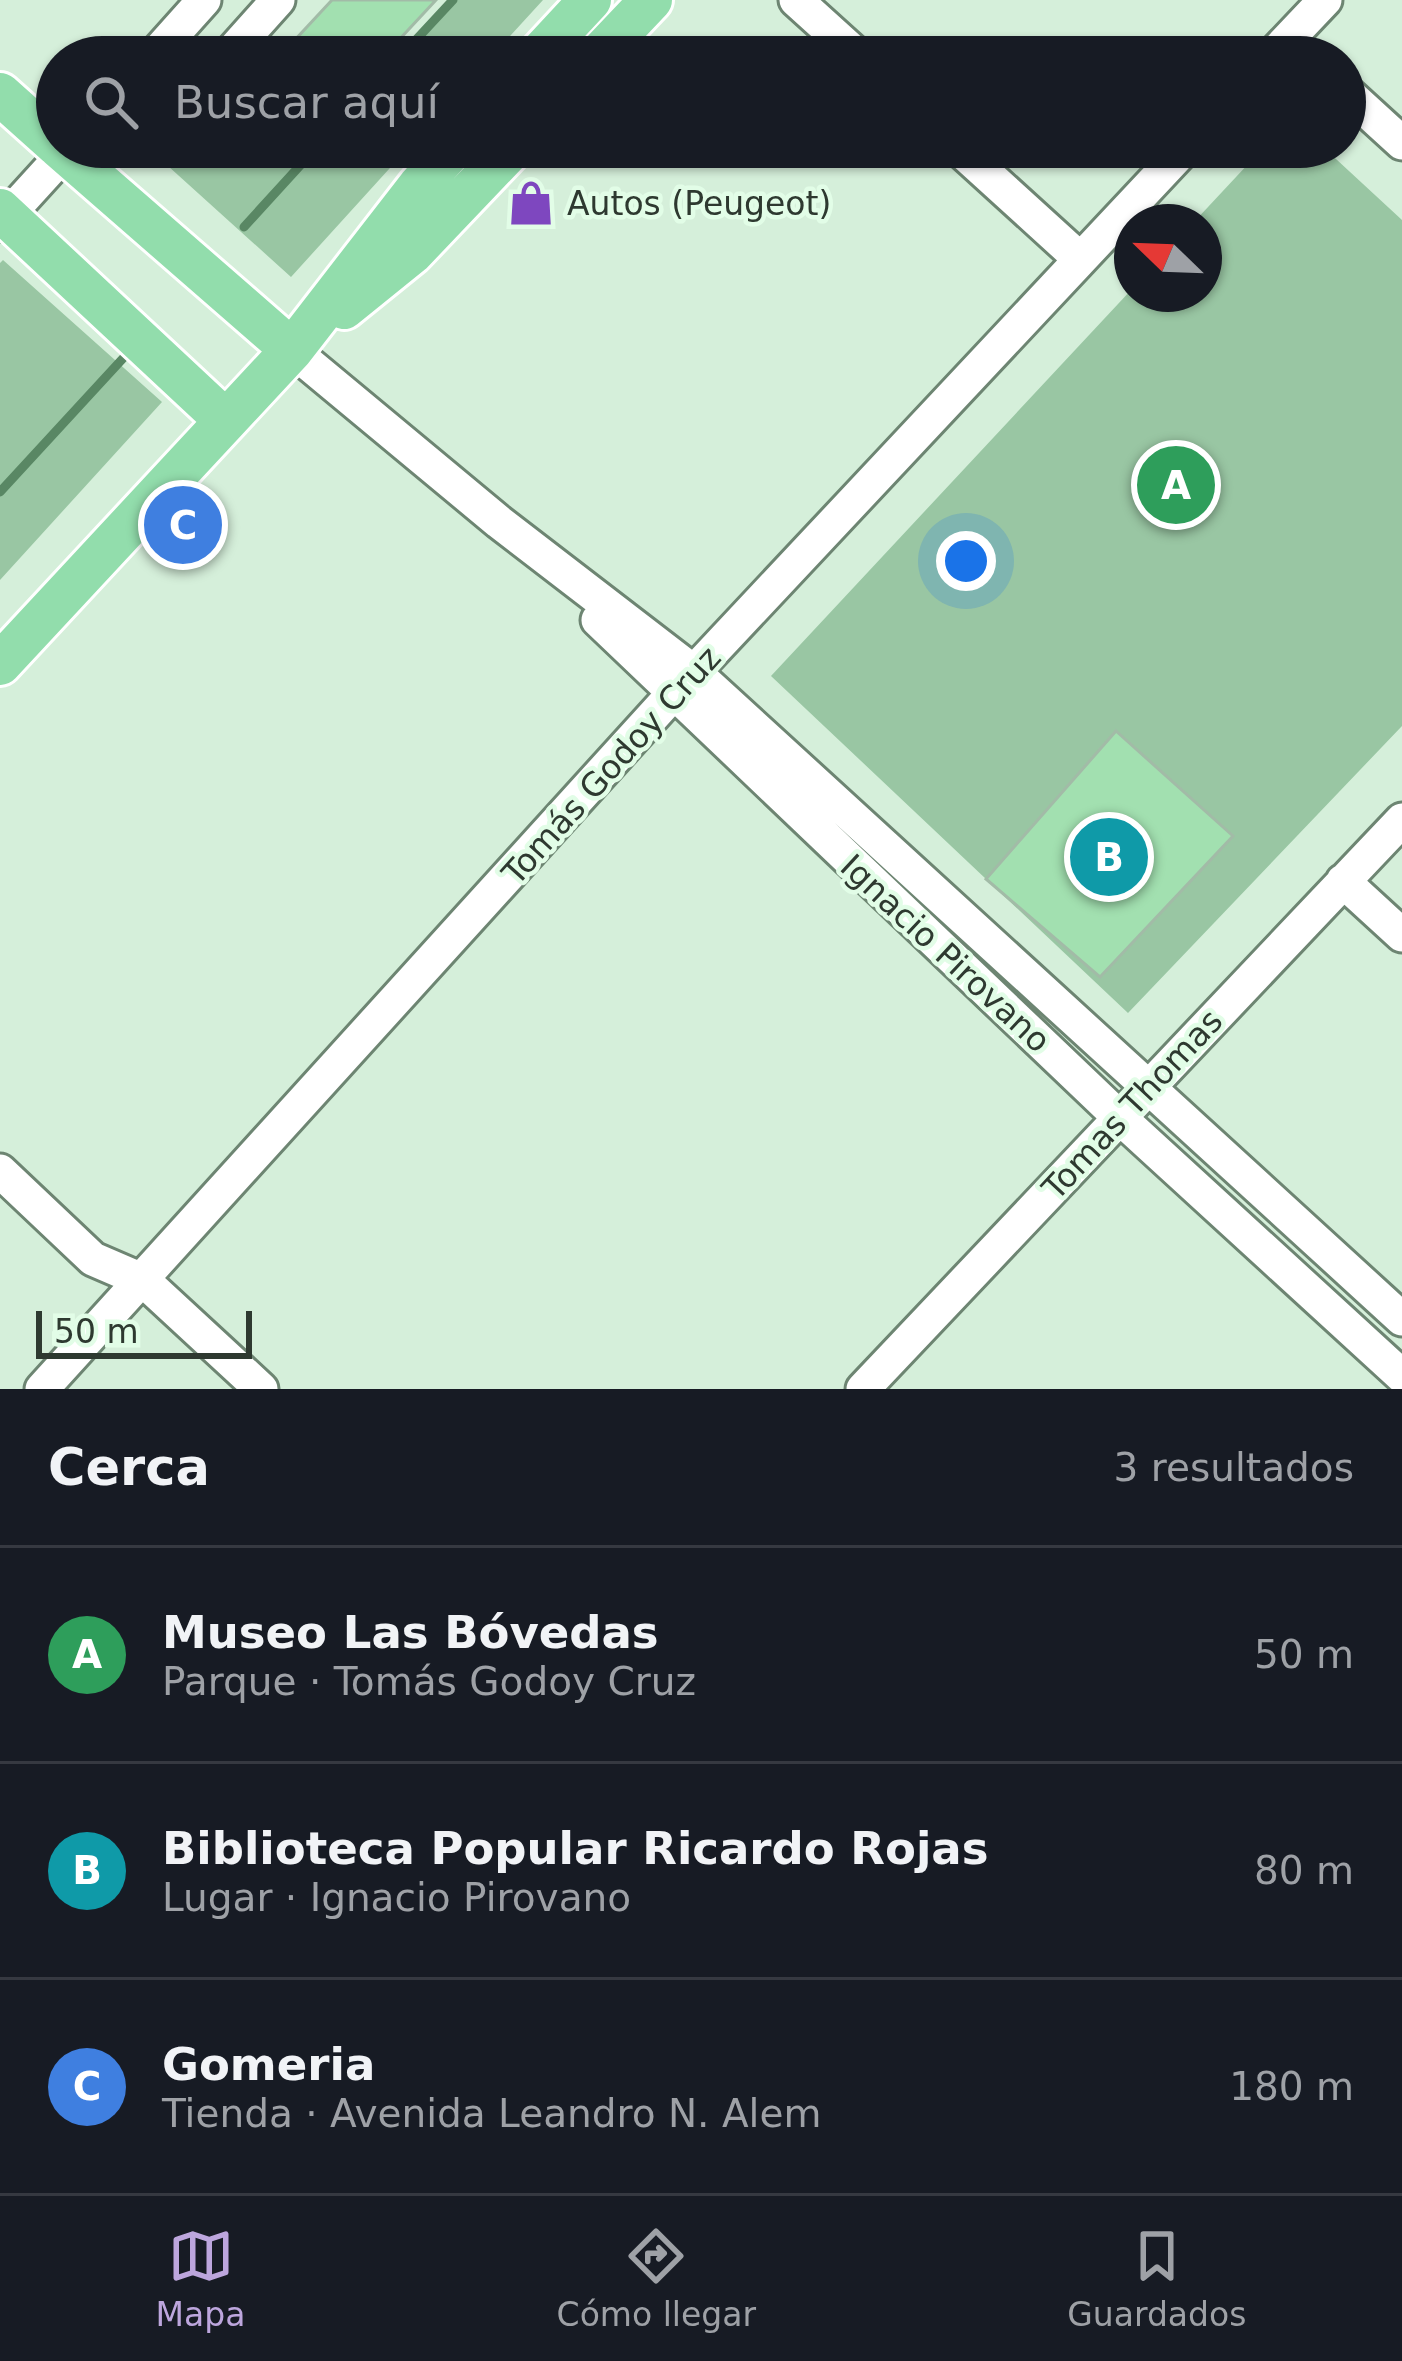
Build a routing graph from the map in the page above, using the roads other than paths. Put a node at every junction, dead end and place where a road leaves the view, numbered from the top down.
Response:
1 (204, 0) edge
2 (278, 0) edge
3 (590, 0) edge
4 (651, 0) edge
5 (796, 0) edge
6 (1324, 0) edge
7 (172, 36) edge
8 (246, 36) edge
9 (557, 36) edge
10 (617, 36) edge
11 (836, 36) edge
12 (1300, 36) edge
13 (0, 94) edge
14 (1366, 110) edge
15 (36, 125) edge
16 (1402, 143) edge
17 (45, 168) edge
18 (86, 168) edge
19 (435, 168) edge
20 (493, 168) edge
21 (980, 168) edge
22 (1166, 168) edge
23 (2, 217) edge
24 (1080, 259) junction
25 (292, 350) junction
26 (225, 420) junction
27 (0, 664) edge
28 (684, 683) junction
29 (1402, 820) edge
30 (1343, 881) junction
31 (1402, 935) edge
32 (1148, 1086) junction
33 (1119, 1117) junction
34 (0, 1171) edge
35 (144, 1281) junction
36 (1402, 1319) edge
37 (1402, 1376) edge
38 (42, 1389) edge
39 (260, 1389) edge
40 (863, 1389) edge

1 - 7 street
2 - 8 street
3 - 9 main road
4 - 10 main road
5 - 11 street
6 - 12 street
13 - 15 main road
14 - 16 street
17 - 23 street
18 - 25 main road
19 - 25 main road
20 - 25 main road
21 - 24 street
22 - 24 street, Tomás Godoy Cruz
23 - 26 main road
24 - 28 street, Tomás Godoy Cruz
25 - 26 main road
25 - 28 street, Ignacio Pirovano
26 - 27 main road
28 - 32 street, Ignacio Pirovano
28 - 33 street, Ignacio Pirovano
28 - 35 street, Tomás Godoy Cruz
29 - 30 street, Tomas Thomas
30 - 31 street
30 - 32 street, Tomas Thomas
32 - 33 street, Tomas Thomas
32 - 36 street, Ignacio Pirovano
33 - 37 street, Ignacio Pirovano
33 - 40 street, Tomas Thomas
34 - 35 street
35 - 38 street, Tomás Godoy Cruz
35 - 39 street

